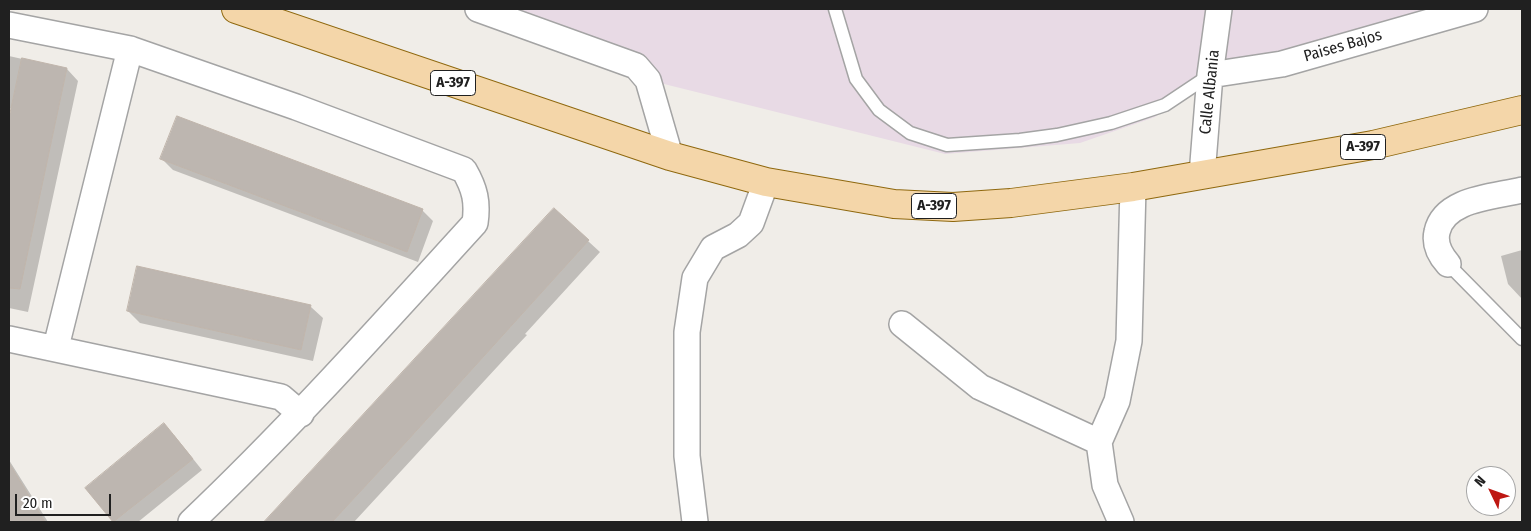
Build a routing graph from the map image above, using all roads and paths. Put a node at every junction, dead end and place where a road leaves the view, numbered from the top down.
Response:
1 (236, 9) edge
2 (478, 9) edge
3 (835, 9) edge
4 (1219, 9) edge
5 (1475, 9) edge
6 (9, 25) edge
7 (130, 49) junction
8 (1210, 75) junction
9 (1522, 110) edge
10 (670, 156) junction
11 (1202, 175) junction
12 (766, 182) junction
13 (1133, 187) junction
14 (1522, 190) edge
15 (1448, 264) joint
16 (902, 324) dead end
17 (9, 339) edge
18 (1522, 339) edge
19 (56, 348) junction
20 (301, 414) junction
21 (1099, 442) junction
22 (191, 522) edge
23 (695, 522) edge
24 (1121, 522) edge

1 - 10 main road, A-397
2 - 10 street
3 - 8 lane
4 - 8 street, Calle Albania
5 - 8 street, Paises Bajos
6 - 7 street
7 - 19 street
7 - 20 street
8 - 11 street, Calle Albania
9 - 11 main road, A-397
10 - 12 main road, A-397
11 - 13 main road, A-397
12 - 13 main road, A-397
12 - 23 street
13 - 21 street
14 - 15 street
15 - 18 lane
16 - 21 street
17 - 19 street
19 - 20 street
20 - 22 street
21 - 24 street

